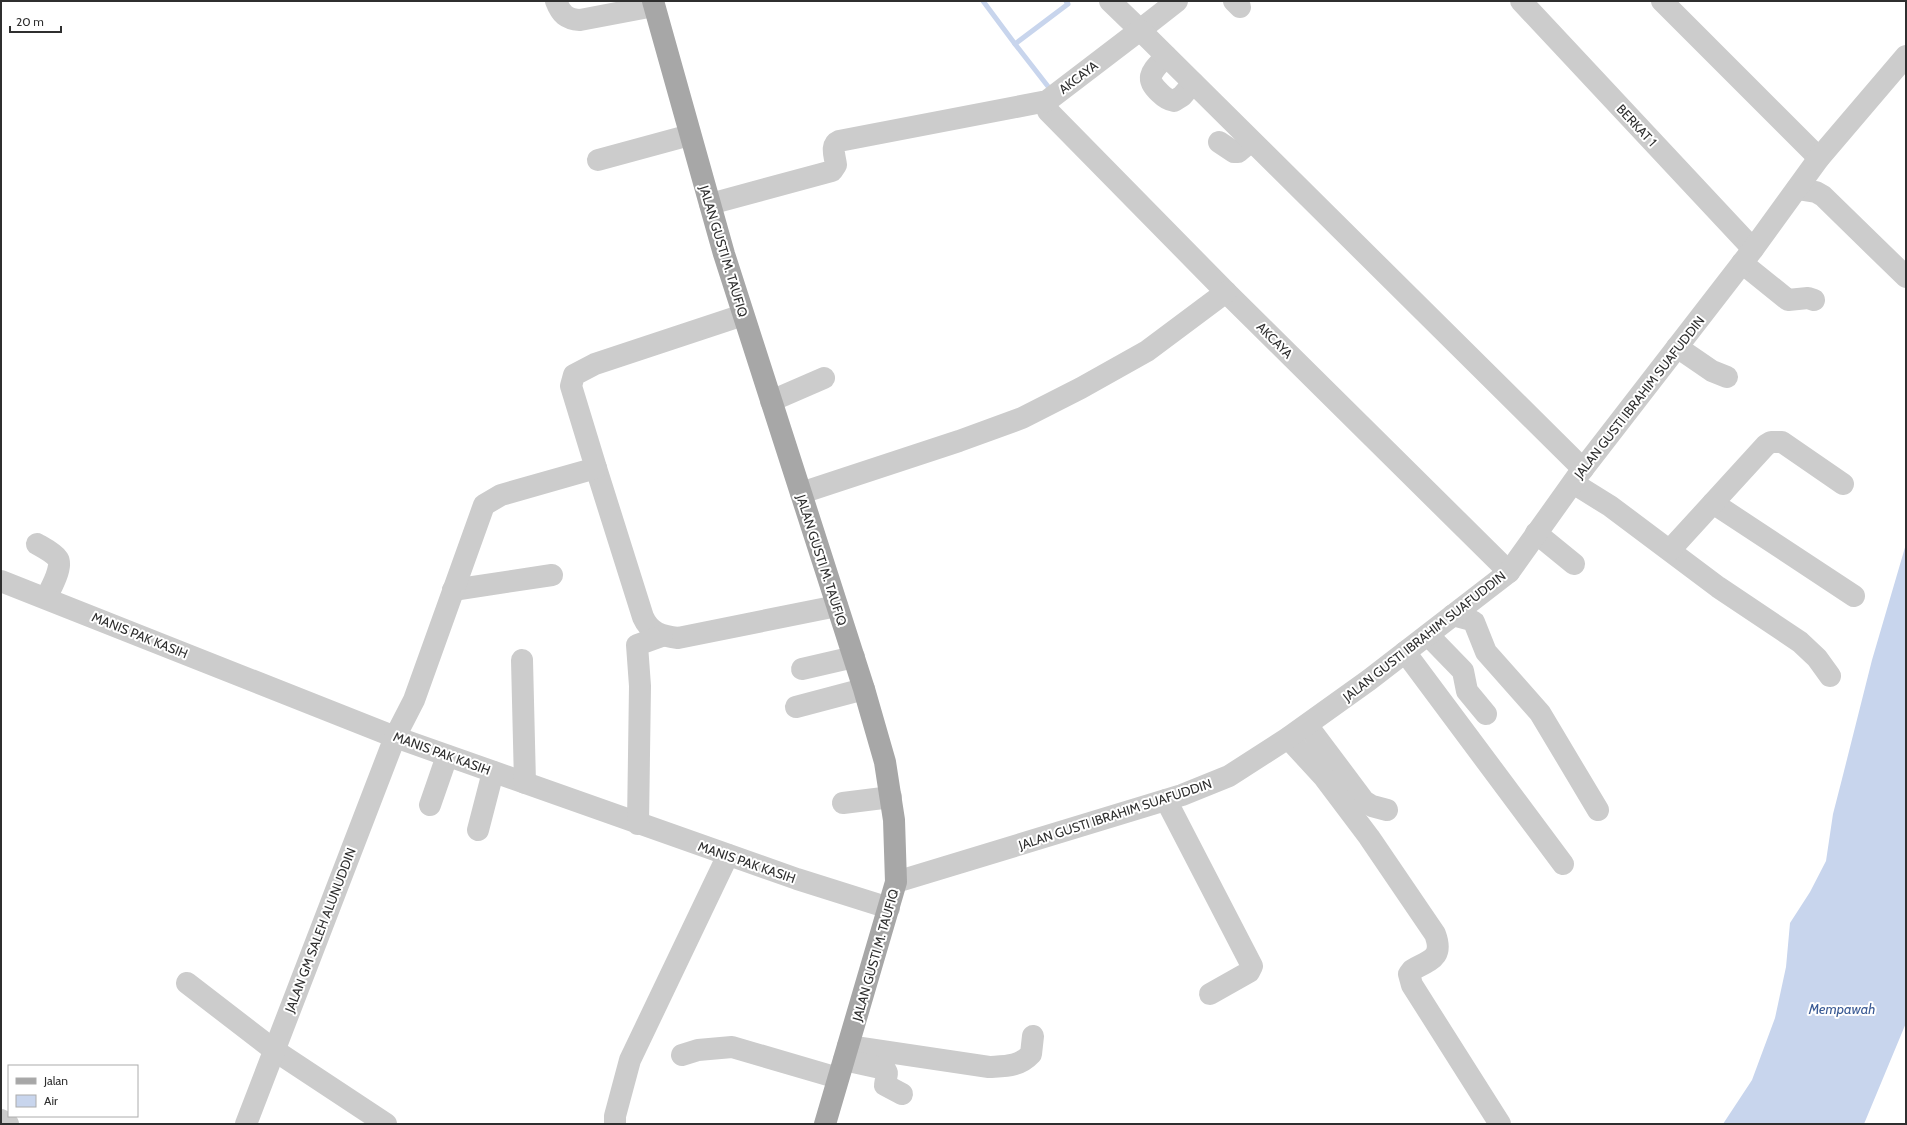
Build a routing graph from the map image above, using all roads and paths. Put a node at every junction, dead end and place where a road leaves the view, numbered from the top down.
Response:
1 (556, 1) edge
2 (1110, 1) edge
3 (1177, 1) edge
4 (1521, 1) edge
5 (1662, 1) edge
6 (653, 4) edge
7 (1140, 30) junction
8 (1166, 56) junction
9 (1906, 56) edge
10 (1193, 82) junction
11 (1047, 101) junction
12 (690, 135) junction
13 (1251, 141) junction
14 (1218, 142) dead end
15 (1819, 158) junction
16 (598, 160) dead end
17 (1797, 189) junction
18 (710, 204) junction
19 (1747, 256) junction
20 (1906, 277) edge
21 (1226, 292) junction
22 (1814, 300) dead end
23 (743, 315) junction
24 (1677, 347) junction
25 (1727, 376) dead end
26 (824, 378) dead end
27 (771, 401) junction
28 (596, 468) junction
29 (1578, 475) junction
30 (1842, 484) dead end
31 (801, 493) junction
32 (1713, 503) junction
33 (1643, 521) dead end
34 (1536, 533) junction
35 (38, 544) dead end
36 (1670, 550) junction
37 (1574, 564) dead end
38 (1509, 572) junction
39 (552, 575) dead end
40 (1, 581) edge
41 (453, 590) junction
42 (1854, 596) dead end
43 (46, 598) junction
44 (837, 606) junction
45 (1453, 615) junction
46 (1428, 635) junction
47 (662, 636) junction
48 (1405, 652) junction
49 (854, 657) junction
50 (522, 660) dead end
51 (802, 669) dead end
52 (1830, 676) dead end
53 (864, 689) junction
54 (796, 707) dead end
55 (1486, 714) dead end
56 (1307, 725) junction
57 (395, 737) junction
58 (1288, 738) junction
59 (447, 756) junction
60 (493, 772) junction
61 (525, 783) junction
62 (891, 797) junction
63 (1166, 800) junction
64 (843, 802) dead end
65 (430, 805) dead end
66 (1386, 810) dead end
67 (1598, 810) dead end
68 (638, 824) junction
69 (478, 830) dead end
70 (728, 855) junction
71 (1563, 864) dead end
72 (896, 882) junction
73 (889, 908) junction
74 (187, 983) dead end
75 (1210, 994) dead end
76 (1033, 1036) dead end
77 (274, 1050) junction
78 (682, 1055) dead end
79 (844, 1061) junction
80 (902, 1094) dead end
81 (1, 1120) edge
82 (8, 1124) edge
83 (246, 1124) edge
84 (386, 1124) edge
85 (616, 1124) edge
86 (825, 1124) edge
87 (1500, 1124) edge

1 - 6 street
2 - 7 street
3 - 7 street, AKCAYA
4 - 19 street, BERKAT 1
5 - 15 street
6 - 12 main road, JALAN GUSTI M. TAUFIQ
7 - 8 street
7 - 11 street, AKCAYA
8 - 10 street
8 - 10 street
9 - 15 street, JALAN GUSTI IBRAHIM SUAFUDDIN
10 - 13 street
11 - 18 street
11 - 21 street, AKCAYA
12 - 16 street
12 - 18 main road, JALAN GUSTI M. TAUFIQ
13 - 14 street
13 - 29 street
15 - 17 street, JALAN GUSTI IBRAHIM SUAFUDDIN
17 - 19 street, JALAN GUSTI IBRAHIM SUAFUDDIN
17 - 20 street
18 - 23 main road, JALAN GUSTI M. TAUFIQ
19 - 22 street, BERKAT 1
19 - 24 street, JALAN GUSTI IBRAHIM SUAFUDDIN
21 - 31 street
21 - 38 street, AKCAYA
23 - 27 main road, JALAN GUSTI M. TAUFIQ
23 - 28 street
24 - 25 street
24 - 29 street, JALAN GUSTI IBRAHIM SUAFUDDIN
26 - 27 street
27 - 31 main road, JALAN GUSTI M. TAUFIQ
28 - 41 street, JALAN GM SALEH ALUNUDDIN
28 - 47 street
29 - 33 street
29 - 34 street, JALAN GUSTI IBRAHIM SUAFUDDIN
29 - 36 street
30 - 32 street
31 - 44 main road, JALAN GUSTI M. TAUFIQ
32 - 36 street
32 - 42 street
34 - 37 street
34 - 38 street, JALAN GUSTI IBRAHIM SUAFUDDIN
35 - 43 street
36 - 52 street
38 - 45 street, JALAN GUSTI IBRAHIM SUAFUDDIN
39 - 41 street
40 - 43 street, MANIS PAK KASIH
41 - 57 street, JALAN GM SALEH ALUNUDDIN
43 - 57 street, MANIS PAK KASIH
44 - 47 street
44 - 49 main road, JALAN GUSTI M. TAUFIQ
45 - 46 street, JALAN GUSTI IBRAHIM SUAFUDDIN
45 - 67 street
46 - 48 street, JALAN GUSTI IBRAHIM SUAFUDDIN
46 - 55 street
47 - 68 street
48 - 56 street, JALAN GUSTI IBRAHIM SUAFUDDIN
48 - 71 street
49 - 51 street
49 - 53 main road, JALAN GUSTI M. TAUFIQ
50 - 61 street
53 - 54 street
53 - 62 main road, JALAN GUSTI M. TAUFIQ
56 - 58 street, JALAN GUSTI IBRAHIM SUAFUDDIN
56 - 66 street
57 - 59 street, MANIS PAK KASIH
57 - 77 street, JALAN GM SALEH ALUNUDDIN
58 - 63 street, JALAN GUSTI IBRAHIM SUAFUDDIN
58 - 87 street
59 - 60 street, MANIS PAK KASIH
59 - 65 street
60 - 61 street, MANIS PAK KASIH
60 - 69 street
61 - 68 street, MANIS PAK KASIH
62 - 64 street
62 - 72 main road, JALAN GUSTI M. TAUFIQ
63 - 72 street, JALAN GUSTI IBRAHIM SUAFUDDIN
63 - 75 street
68 - 70 street, MANIS PAK KASIH
70 - 73 street, MANIS PAK KASIH
70 - 85 street
72 - 73 main road, JALAN GUSTI M. TAUFIQ
73 - 79 main road, JALAN GUSTI M. TAUFIQ
74 - 77 street
76 - 79 street
77 - 83 street, JALAN GM SALEH ALUNUDDIN
77 - 84 street
78 - 79 street
79 - 80 street
79 - 86 main road, JALAN GUSTI M. TAUFIQ
81 - 82 street

